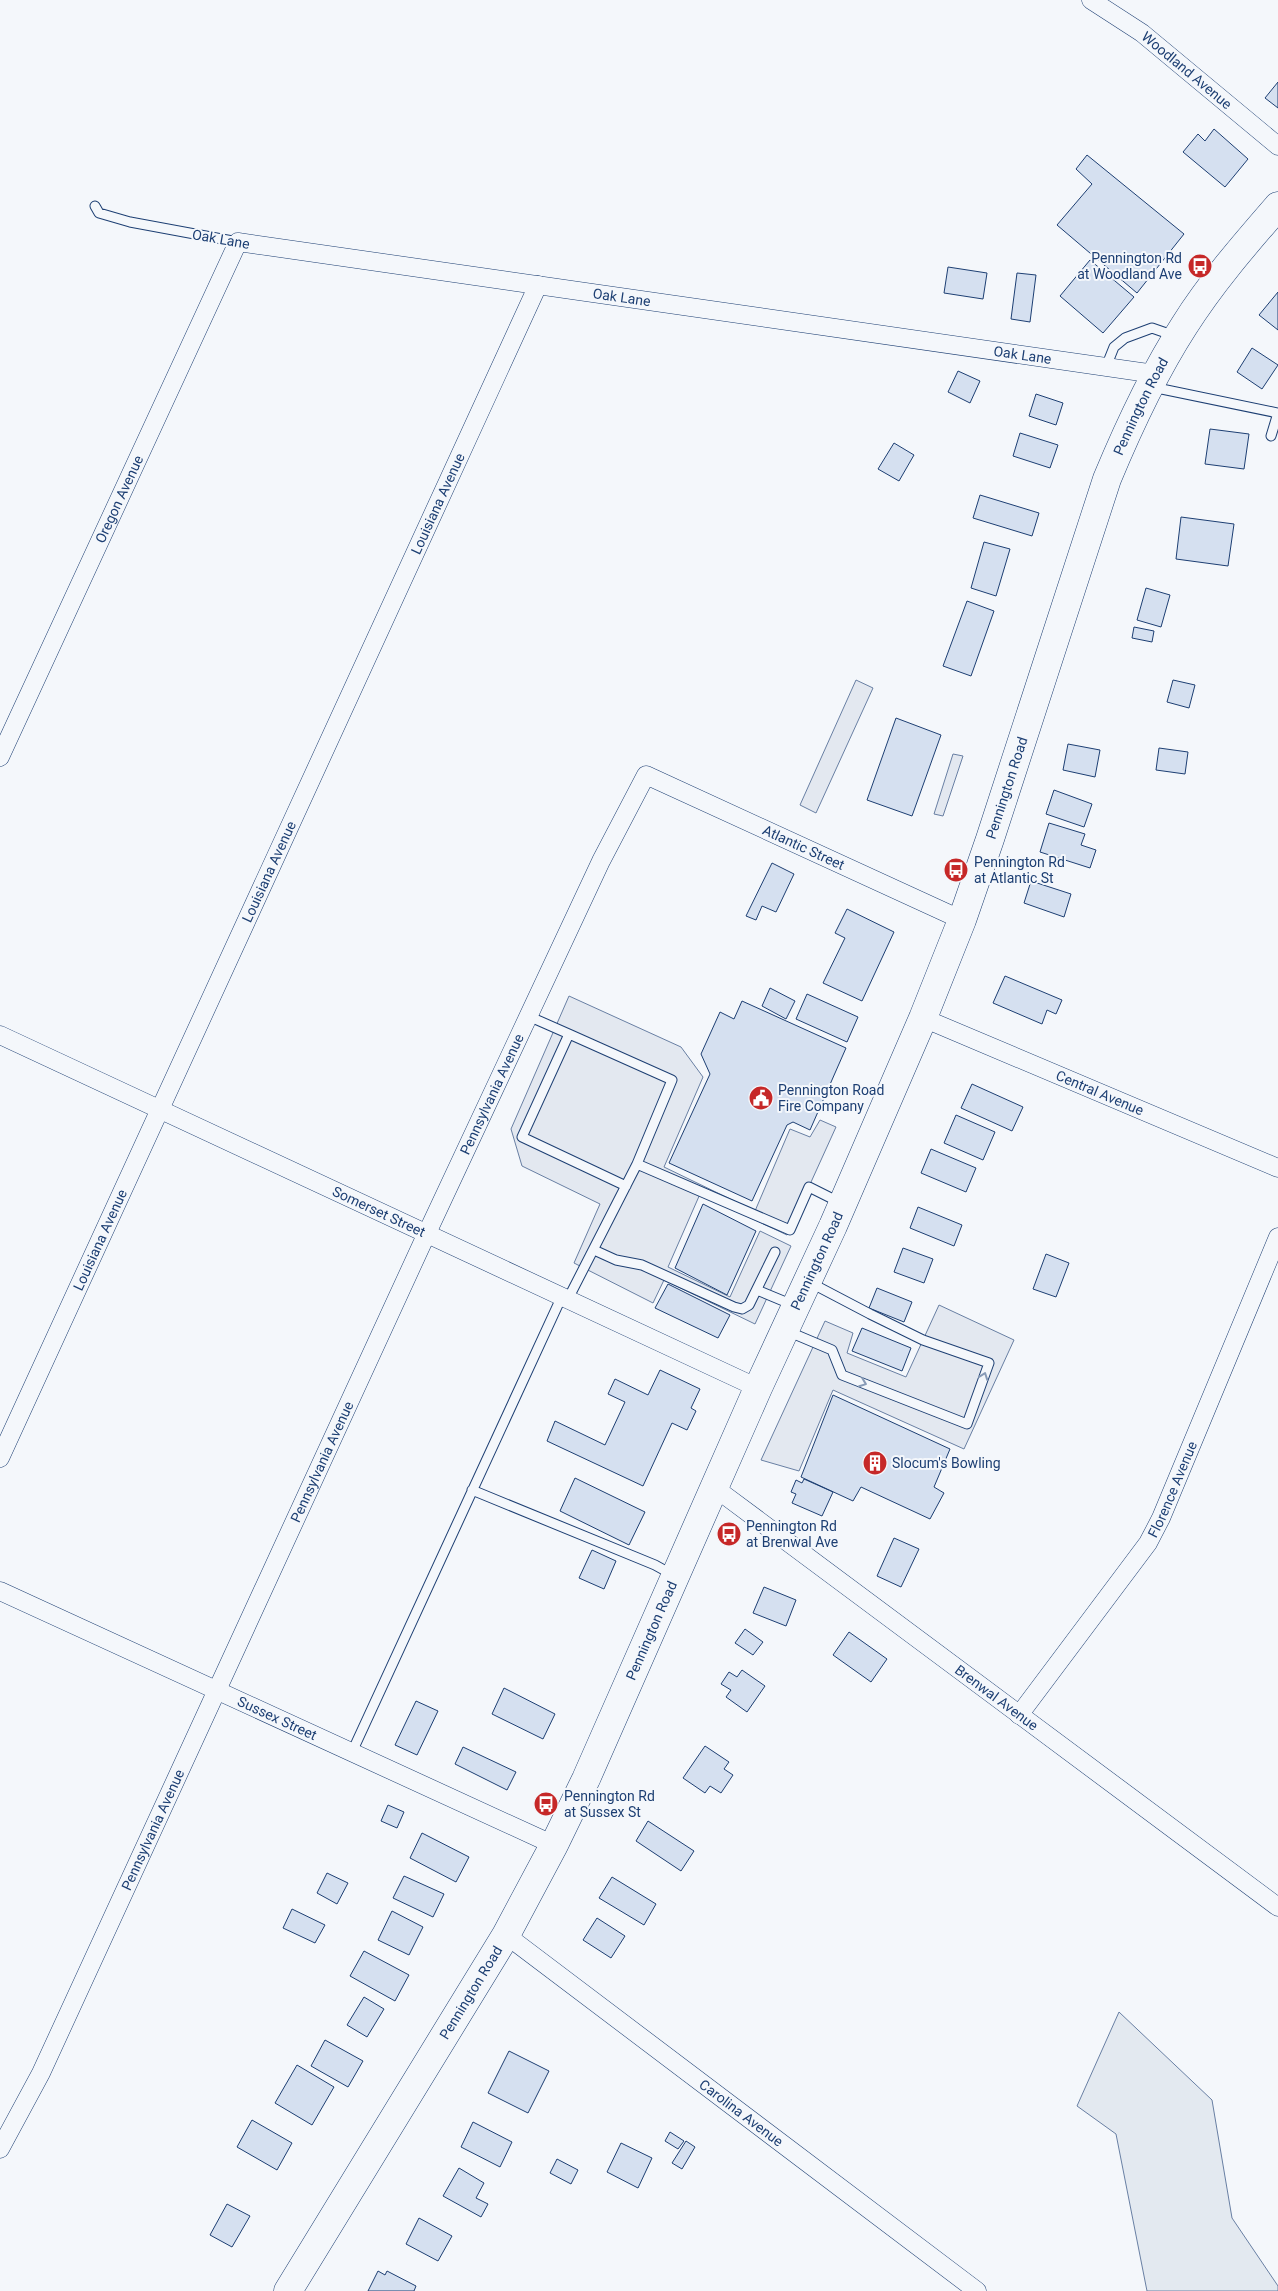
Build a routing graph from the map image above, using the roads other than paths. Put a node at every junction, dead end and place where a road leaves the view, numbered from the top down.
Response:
1 (1091, 0) edge
2 (1278, 146) edge
3 (94, 206) dead end
4 (1278, 206) edge
5 (238, 242) junction
6 (538, 285) junction
7 (1178, 336) junction
8 (1106, 367) junction
9 (1152, 380) junction
10 (1271, 436) dead end
11 (0, 757) edge
12 (646, 775) joint
13 (962, 920) junction
14 (528, 1016) junction
15 (923, 1018) junction
16 (569, 1034) junction
17 (0, 1035) edge
18 (160, 1109) junction
19 (637, 1164) junction
20 (1278, 1168) edge
21 (626, 1186) junction
22 (842, 1204) junction
23 (427, 1233) junction
24 (1278, 1237) edge
25 (594, 1250) junction
26 (776, 1252) dead end
27 (807, 1280) junction
28 (757, 1290) junction
29 (565, 1298) junction
30 (790, 1318) junction
31 (758, 1388) junction
32 (0, 1458) edge
33 (715, 1488) junction
34 (472, 1490) junction
35 (676, 1576) junction
36 (0, 1591) edge
37 (217, 1691) junction
38 (1019, 1715) junction
39 (352, 1752) junction
40 (554, 1845) junction
41 (1278, 1907) edge
42 (506, 1935) junction
43 (0, 2150) edge
44 (288, 2291) edge
45 (977, 2291) edge

1 - 2 street, Woodland Avenue
3 - 5 lane, Oak Lane
4 - 7 main road, Pennington Road
5 - 6 street, Oak Lane
5 - 11 street, Oregon Avenue
6 - 8 street, Oak Lane
6 - 18 street, Louisiana Avenue
7 - 8 lane
7 - 9 main road, Pennington Road
8 - 9 street, Oak Lane
9 - 10 lane
9 - 13 main road, Pennington Road
12 - 13 street, Atlantic Street
12 - 14 street, Pennsylvania Avenue
13 - 15 main road, Pennington Road
14 - 16 lane
14 - 23 street, Pennsylvania Avenue
15 - 20 street, Central Avenue
15 - 22 main road, Pennington Road
16 - 19 lane
16 - 21 lane
17 - 18 street, Somerset Street
18 - 23 street, Somerset Street
18 - 32 street, Louisiana Avenue
19 - 21 lane
19 - 22 lane
21 - 25 lane
22 - 27 main road, Pennington Road
23 - 29 street, Somerset Street
23 - 37 street, Pennsylvania Avenue
24 - 38 street, Florence Avenue
25 - 28 lane
25 - 29 lane
26 - 28 lane
27 - 30 main road, Pennington Road
30 -> 27 lane
28 - 30 lane
29 - 31 street, Somerset Street
29 - 34 lane
30 - 31 main road, Pennington Road
31 - 33 main road, Pennington Road
33 - 35 main road, Pennington Road
33 - 38 street, Brenwal Avenue
34 - 35 lane
34 - 39 lane
35 - 40 main road, Pennington Road
36 - 37 street, Sussex Street
37 - 39 street, Sussex Street
37 - 43 street, Pennsylvania Avenue
38 - 41 street, Brenwal Avenue
39 - 40 street, Sussex Street
40 - 42 main road, Pennington Road
42 - 44 main road, Pennington Road
42 - 45 street, Carolina Avenue

